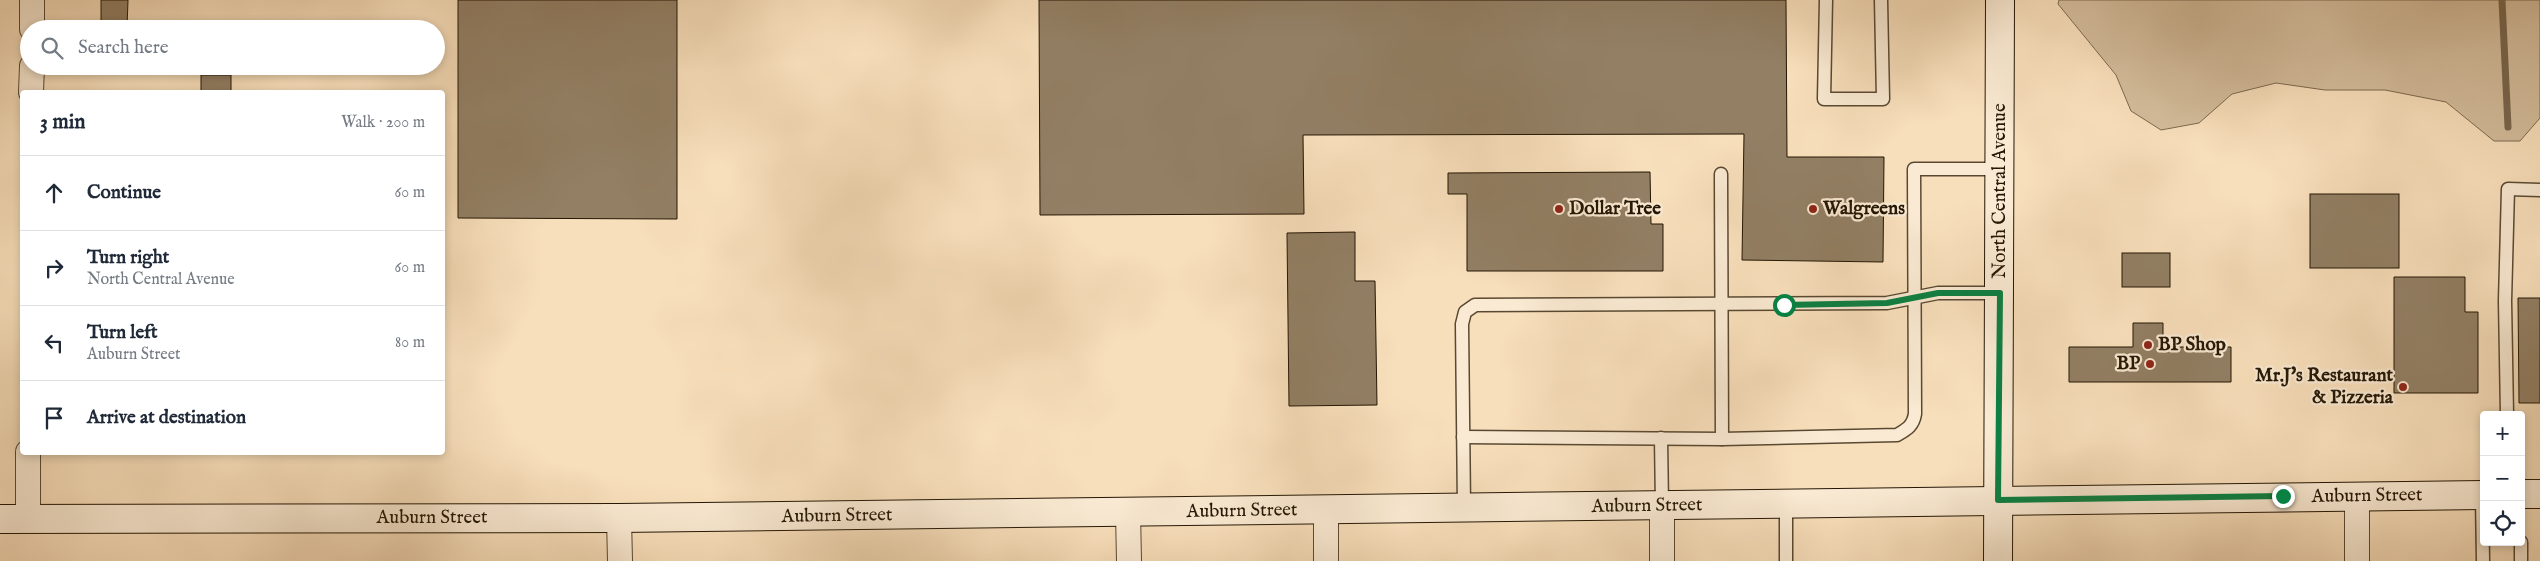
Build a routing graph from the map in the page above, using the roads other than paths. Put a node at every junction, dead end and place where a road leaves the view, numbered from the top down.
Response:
1 (32, 0) edge
2 (1826, 0) edge
3 (1881, 0) edge
4 (2000, 0) edge
5 (32, 20) edge
6 (32, 75) edge
7 (32, 90) edge
8 (2000, 170) junction
9 (1721, 174) dead end
10 (2540, 190) edge
11 (2000, 293) junction
12 (1914, 299) junction
13 (1721, 305) junction
14 (2507, 411) edge
15 (1464, 437) junction
16 (1661, 438) junction
17 (1722, 439) junction
18 (28, 455) edge
19 (2525, 494) edge
20 (2540, 494) edge
21 (2358, 495) junction
22 (2480, 495) edge
23 (1998, 500) junction
24 (2483, 501) edge
25 (1786, 504) junction
26 (1662, 506) junction
27 (1464, 508) junction
28 (1326, 510) junction
29 (1128, 512) junction
30 (619, 518) junction
31 (0, 519) edge
32 (28, 519) junction
33 (2520, 546) edge
34 (620, 561) edge
35 (1129, 561) edge
36 (1326, 561) edge
37 (1662, 561) edge
38 (1786, 561) edge
39 (1998, 561) edge
40 (2357, 561) edge
41 (2483, 561) edge
42 (2521, 561) edge

1 - 5 street
2 - 3 lane
4 - 8 main road, North Central Avenue
6 - 7 street
8 - 11 main road, North Central Avenue
8 - 12 lane
9 - 13 lane
10 - 14 lane
11 - 12 lane
11 - 23 main road, North Central Avenue
12 - 13 lane
12 - 17 lane
13 - 15 lane
13 - 17 lane
15 - 16 lane
15 - 27 lane
16 - 17 lane
16 - 26 lane
18 - 32 street
19 - 20 main road
21 - 22 main road, Auburn Street
21 - 23 main road, Auburn Street
21 - 40 street
23 - 25 main road, Auburn Street
23 - 39 main road, North Central Avenue
24 - 41 lane
25 - 26 main road, Auburn Street
25 - 38 lane
26 - 27 main road, Auburn Street
26 - 37 street
27 - 28 main road, Auburn Street
28 - 29 main road, Auburn Street
28 - 36 street
29 - 30 main road, Auburn Street
29 - 35 street
30 - 32 main road, Auburn Street
30 - 34 street
31 - 32 main road, Auburn Street
33 - 42 lane

